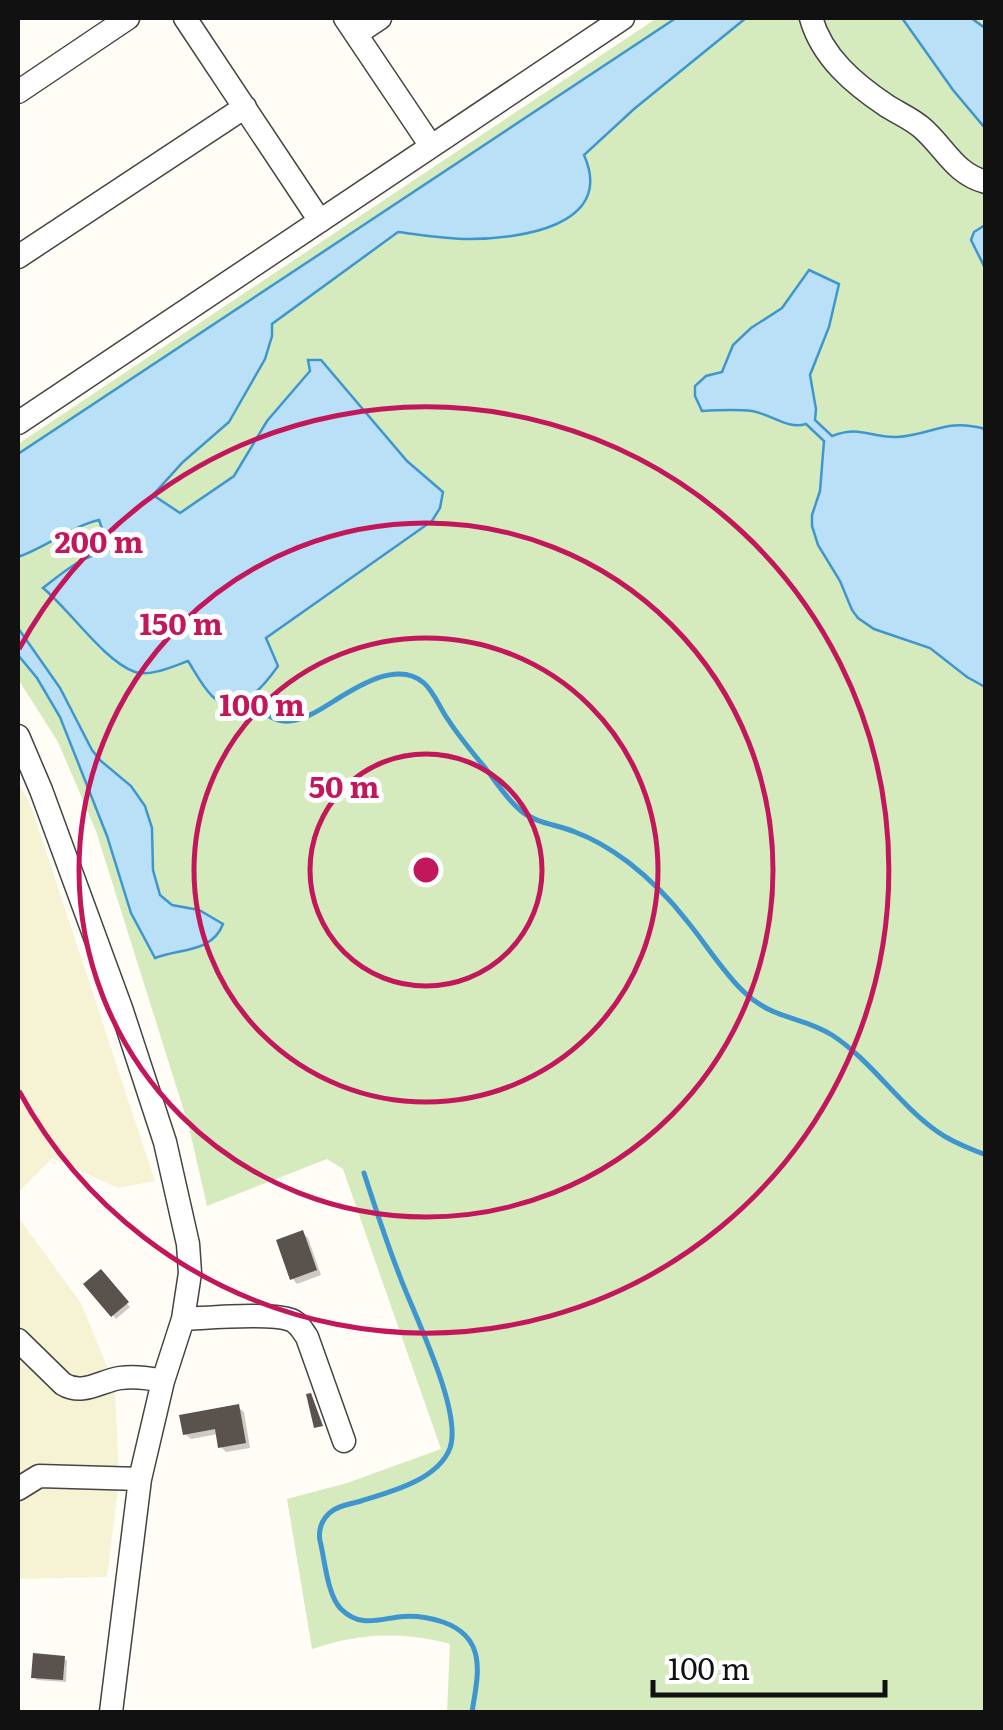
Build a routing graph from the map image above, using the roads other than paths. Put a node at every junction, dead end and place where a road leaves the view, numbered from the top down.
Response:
1 (128, 18) edge
2 (185, 18) edge
3 (380, 18) edge
4 (623, 18) edge
5 (812, 18) edge
6 (351, 26) edge
7 (18, 92) edge
8 (244, 107) junction
9 (430, 146) junction
10 (986, 182) edge
11 (320, 220) junction
12 (18, 257) edge
13 (18, 423) edge
14 (18, 736) edge
15 (183, 1319) junction
16 (18, 1340) edge
17 (164, 1381) junction
18 (344, 1441) dead end
19 (140, 1479) junction
20 (18, 1489) edge
21 (111, 1712) edge

1 - 7 street
2 - 8 street
3 - 6 street
4 - 9 street
5 - 10 street
6 - 9 street
8 - 11 street
8 - 12 street
9 - 11 street
11 - 13 street
14 - 15 street
15 - 17 street
15 - 18 street
16 - 17 street
17 - 19 street
19 - 20 street
19 - 21 street

